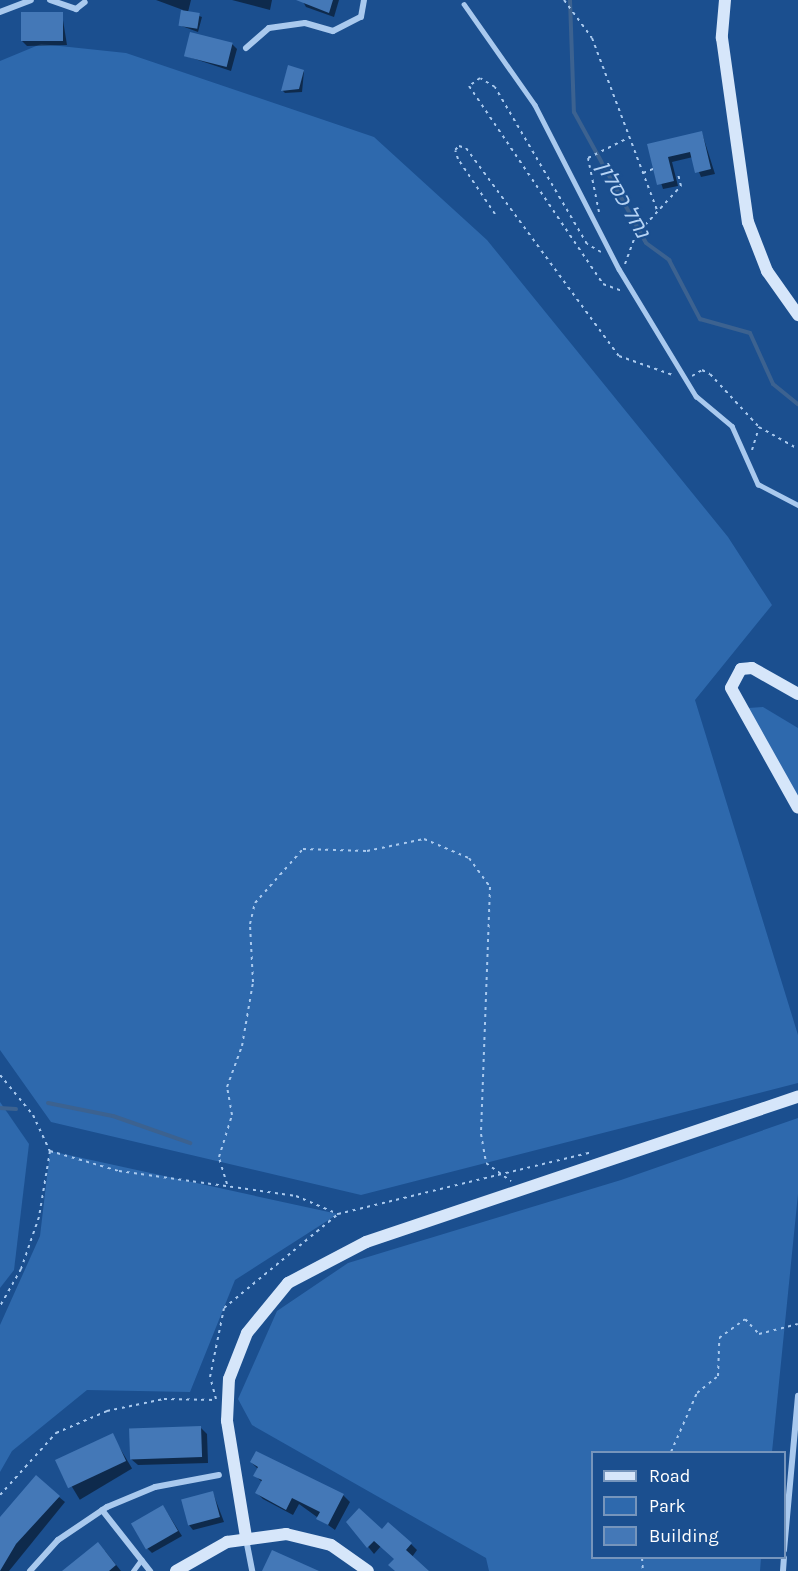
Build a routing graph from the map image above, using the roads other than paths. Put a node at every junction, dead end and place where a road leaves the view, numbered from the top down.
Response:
1 (31, 0) edge
2 (50, 0) edge
3 (364, 0) edge
4 (725, 0) edge
5 (85, 2) dead end
6 (464, 4) dead end
7 (0, 12) edge
8 (246, 48) dead end
9 (798, 315) edge
10 (798, 505) edge
11 (798, 694) edge
12 (798, 808) edge
13 (798, 1097) edge
14 (798, 1396) edge
15 (797, 1410) edge
16 (219, 1475) dead end
17 (102, 1510) junction
18 (786, 1528) edge
19 (246, 1538) junction
20 (141, 1560) junction
21 (30, 1571) edge
22 (133, 1571) edge
23 (150, 1571) edge
24 (176, 1571) edge
25 (252, 1571) edge
26 (368, 1571) edge

1 - 7 street
2 - 5 street
3 - 8 street
4 - 9 main road
6 - 10 lane
11 - 12 main road
13 - 19 main road
14 - 15 street
15 - 18 street
16 - 17 street
17 - 20 street
17 - 21 street
19 - 24 main road
19 - 25 street
19 - 26 main road
20 - 22 lane
20 - 23 street

